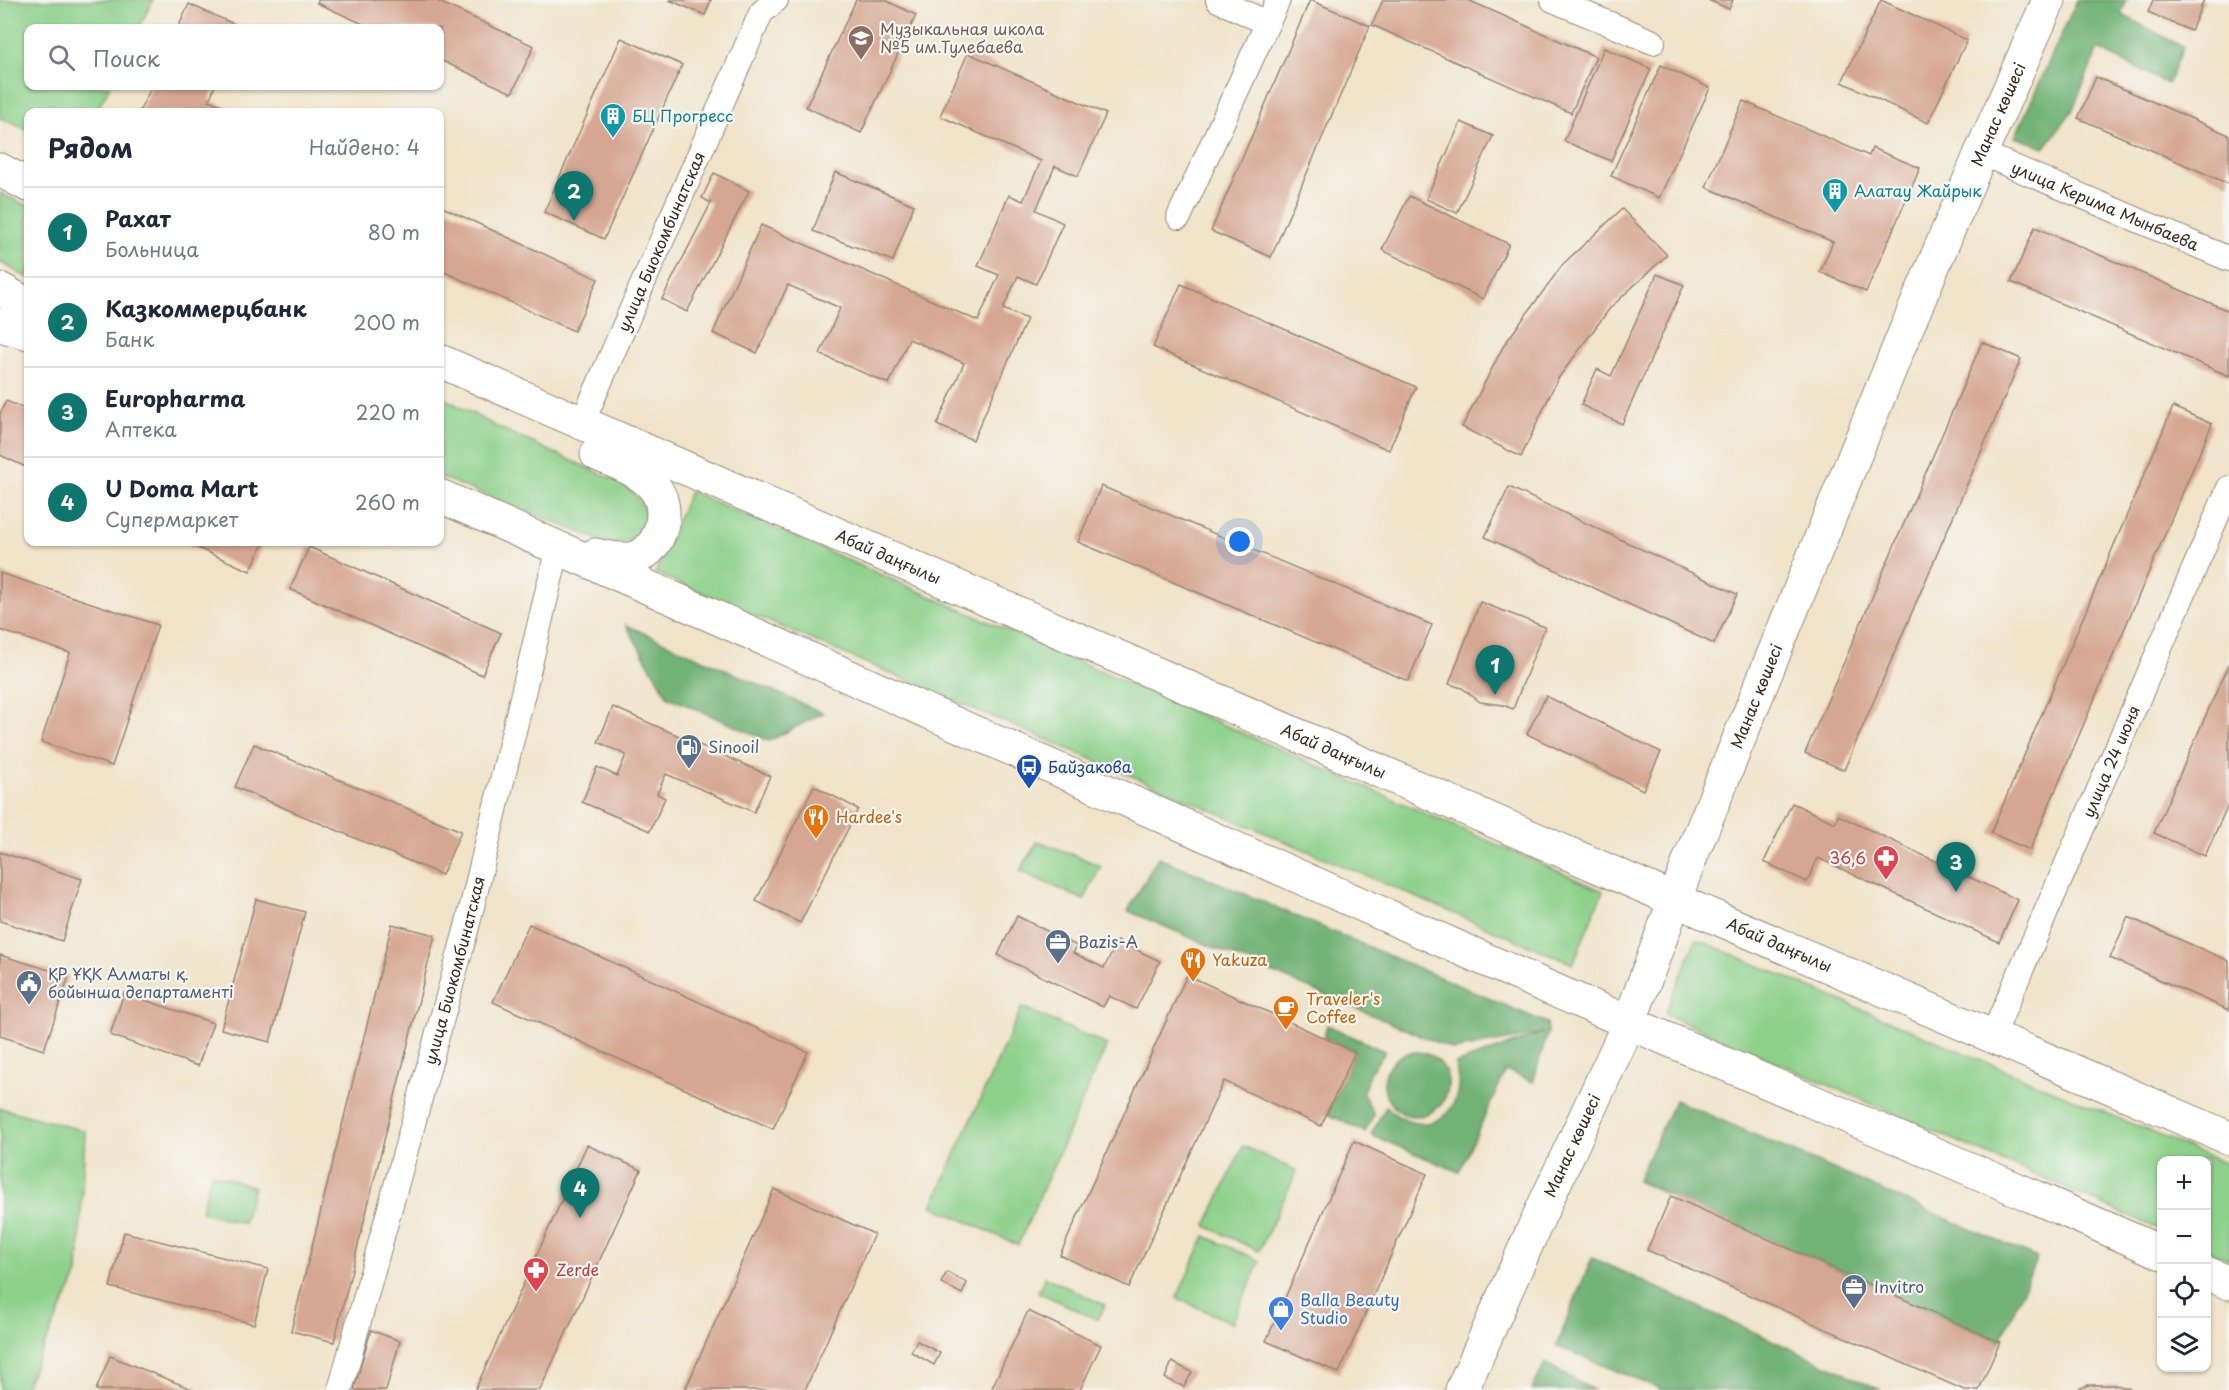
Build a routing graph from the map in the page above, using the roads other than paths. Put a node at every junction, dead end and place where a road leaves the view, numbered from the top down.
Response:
1 (776, 0) edge
2 (1218, 0) edge
3 (1278, 0) edge
4 (1553, 0) edge
5 (2049, 0) edge
6 (1267, 24) junction
7 (1653, 42) dead end
8 (1981, 153) junction
9 (0, 170) edge
10 (24, 183) edge
11 (1179, 217) dead end
12 (2229, 259) edge
13 (0, 289) edge
14 (24, 302) edge
15 (0, 326) edge
16 (24, 332) edge
17 (444, 363) edge
18 (444, 371) edge
19 (582, 423) junction
20 (2229, 488) edge
21 (444, 498) edge
22 (558, 547) junction
23 (1675, 900) junction
24 (1629, 1023) junction
25 (1993, 1035) junction
26 (2229, 1138) edge
27 (2157, 1251) edge
28 (2211, 1275) edge
29 (2229, 1283) edge
30 (340, 1390) edge
31 (1462, 1390) edge

1 - 19 street, улица Биокомбинатская
2 - 6 street
3 - 6 street
4 - 7 street
5 - 8 main road, Манас көшесі
6 - 11 street
8 - 12 street, улица Керима Мынбаева
8 - 23 main road, Манас көшесі
9 - 10 main road
13 - 14 main road
15 - 16 main road
17 - 19 main road, Абай даңғылы
18 - 22 main road
19 - 23 main road, Абай даңғылы
20 - 25 street, улица 24 июня
21 - 22 main road
22 - 24 main road
22 - 30 street, улица Биокомбинатская
23 - 24 main road, Манас көшесі
23 - 25 main road, Абай даңғылы
24 - 27 main road
24 - 31 main road, Манас көшесі
25 - 26 main road, Абай даңғылы
28 - 29 main road

